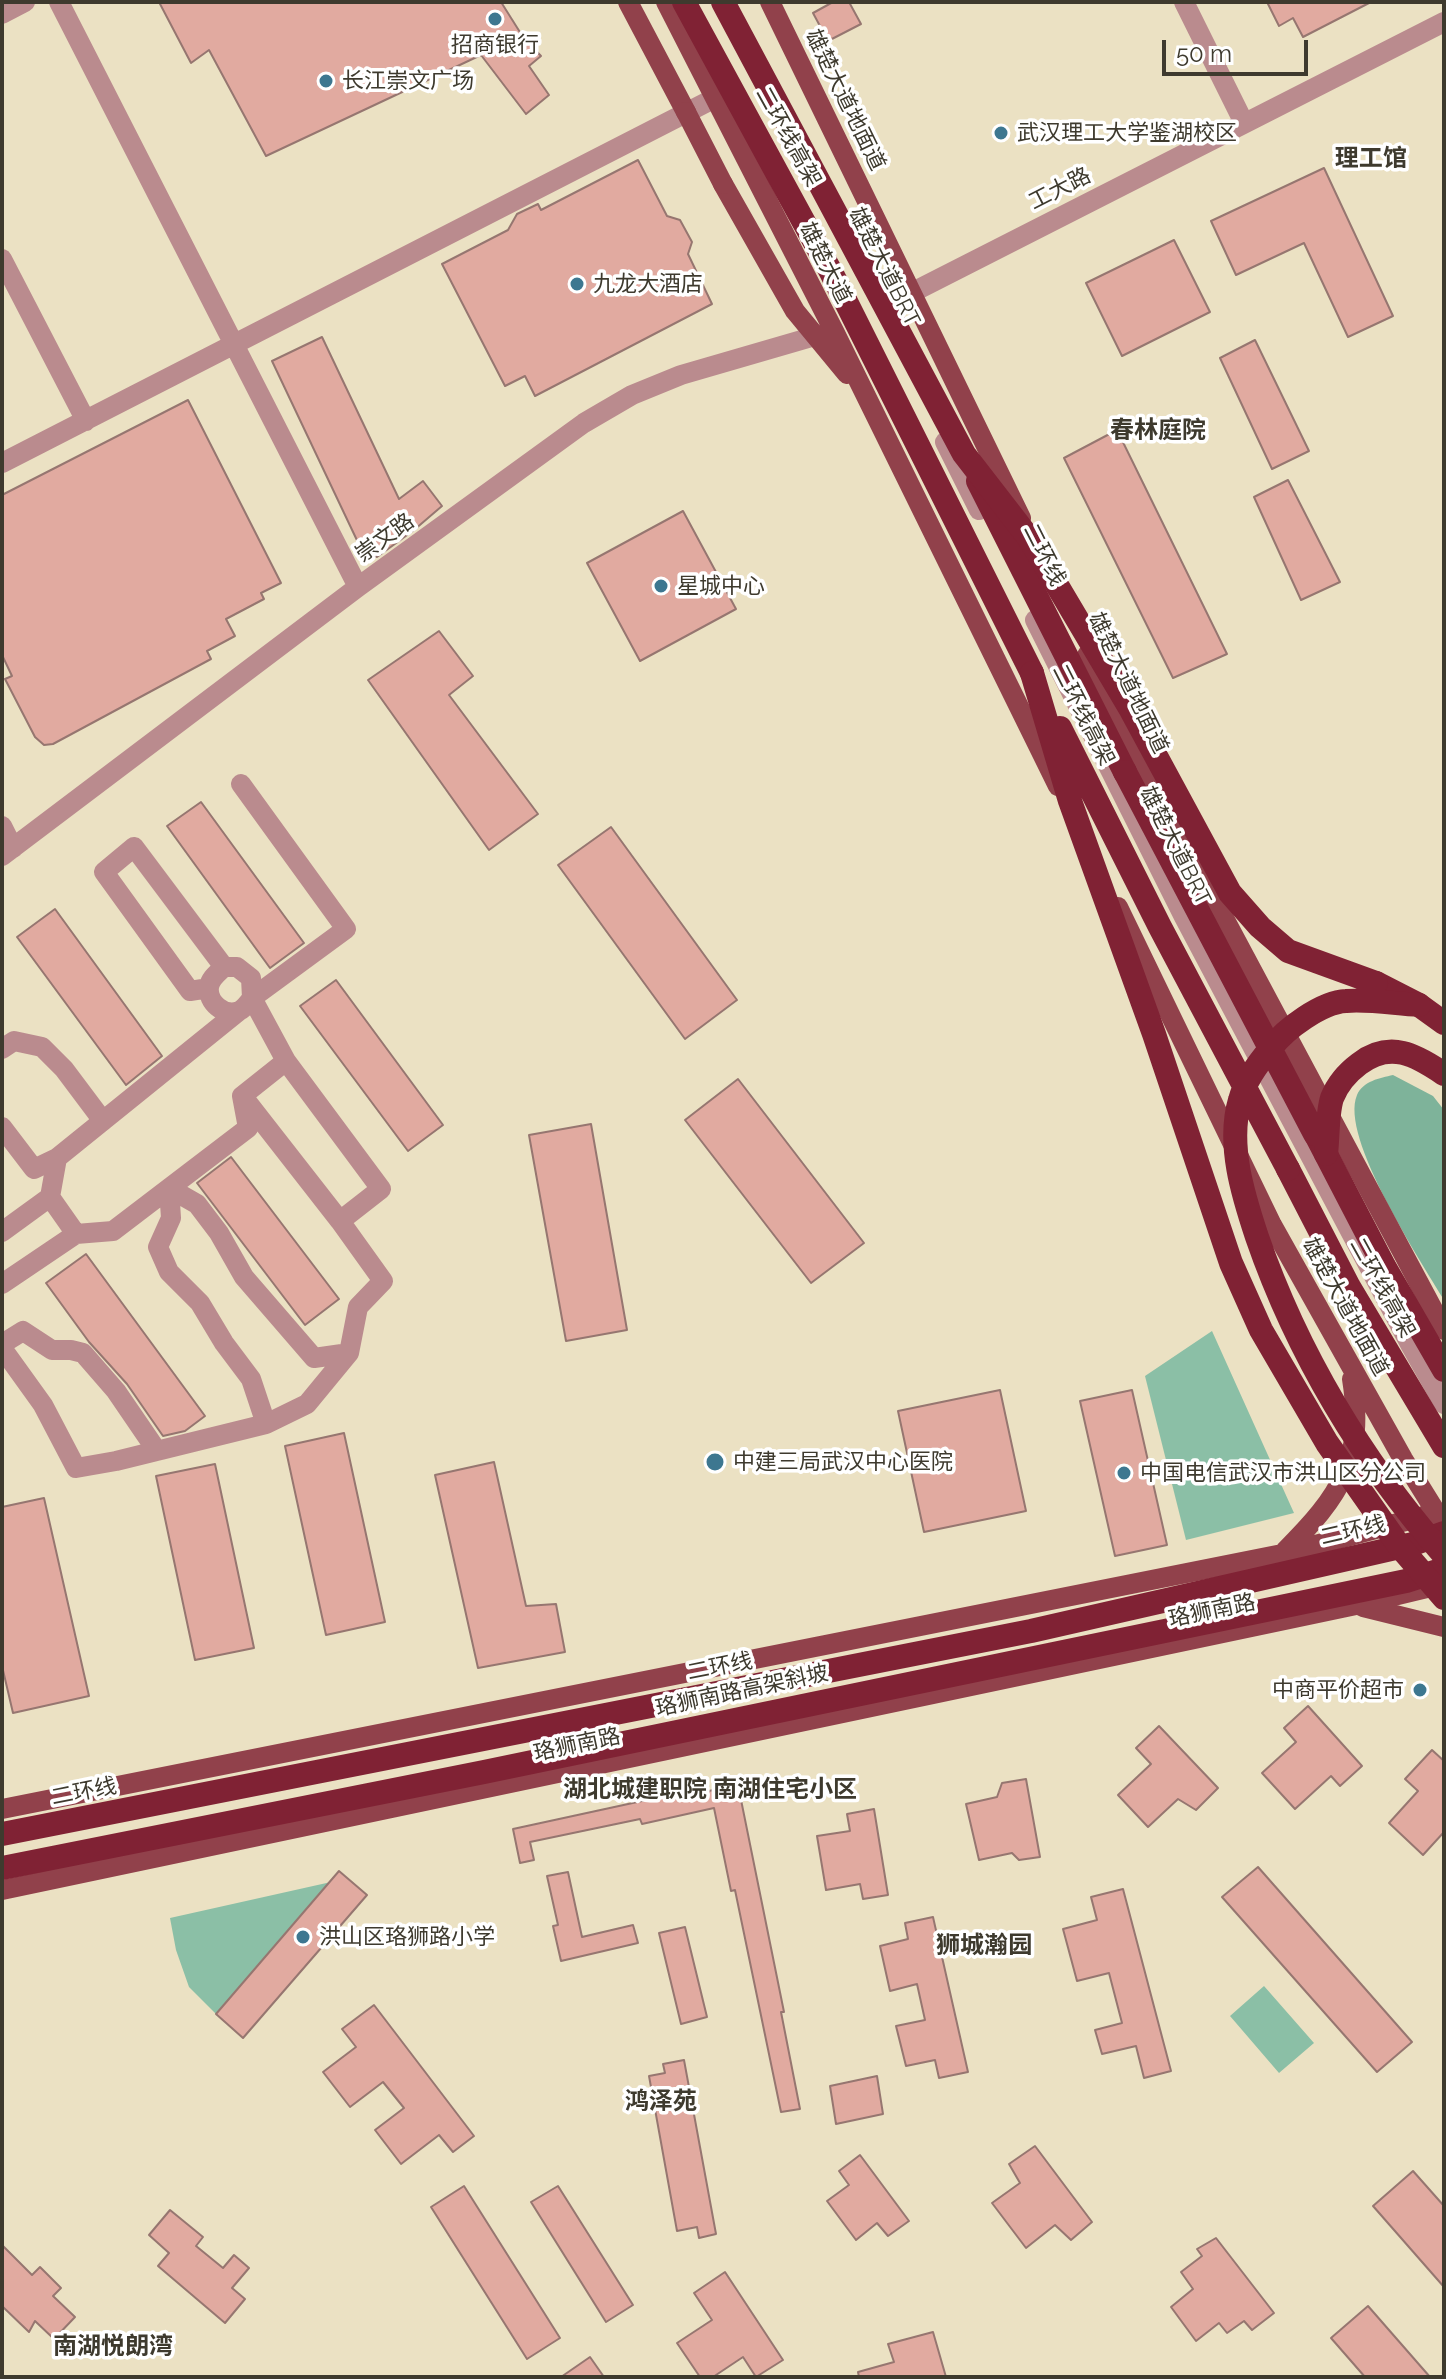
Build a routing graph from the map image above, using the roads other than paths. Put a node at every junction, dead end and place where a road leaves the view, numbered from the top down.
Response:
1 (25, 2) edge
2 (59, 2) edge
3 (628, 2) edge
4 (666, 2) edge
5 (684, 2) edge
6 (724, 2) edge
7 (770, 2) edge
8 (1184, 2) edge
9 (1199, 2) edge
10 (2, 14) edge
11 (1444, 22) edge
12 (715, 98) junction
13 (1250, 120) junction
14 (2, 259) edge
15 (913, 292) junction
16 (824, 334) junction
17 (235, 345) junction
18 (86, 421) junction
19 (964, 454) junction
20 (2, 463) edge
21 (358, 587) junction
22 (1032, 673) junction
23 (241, 784) dead end
24 (2, 826) edge
25 (7, 852) edge
26 (224, 967) junction
27 (209, 988) junction
28 (246, 1004) junction
29 (1419, 1005) junction
30 (1444, 1023) edge
31 (2, 1049) edge
32 (286, 1061) junction
33 (1444, 1074) edge
34 (242, 1096) junction
35 (103, 1121) junction
36 (2, 1127) edge
37 (1321, 1144) junction
38 (57, 1158) junction
39 (169, 1188) junction
40 (50, 1197) junction
41 (340, 1221) junction
42 (2, 1232) edge
43 (76, 1234) junction
44 (2, 1284) edge
45 (1444, 1330) edge
46 (2, 1346) edge
47 (349, 1353) junction
48 (1349, 1363) junction
49 (1444, 1370) edge
50 (1444, 1404) edge
51 (266, 1424) junction
52 (1444, 1446) edge
53 (157, 1451) junction
54 (1442, 1520) edge
55 (1282, 1554) junction
56 (1444, 1555) edge
57 (1444, 1569) edge
58 (1444, 1584) edge
59 (1444, 1598) edge
60 (1356, 1605) junction
61 (1444, 1627) edge
62 (2, 1809) edge
63 (2, 1834) edge
64 (2, 1868) edge
65 (2, 1890) edge

1 - 10 street
2 - 17 street
3 - 16 main road, bridge
4 - 12 main road, 雄楚大道
5 - 22 highway, 二环线高架
6 - 19 highway, 二环线, bridge
6 - 50 street, 雄楚大道BRT
7 - 15 main road, 雄楚大道地面道
8 - 13 street
9 - 13 street
11 - 13 street, 工大路
12 - 16 main road, 雄楚大道
12 - 17 street
13 - 15 street, 工大路
14 - 18 street
15 - 45 main road, 雄楚大道地面道
16 - 21 street, 崇文路
16 - 48 main road, 雄楚大道地面道
17 - 18 street
17 - 21 street
18 - 20 street
19 - 29 highway, bridge
19 - 37 highway, 二环线, bridge
21 - 25 street, 崇文路
22 - 52 highway, 二环线高架, bridge
22 - 59 highway, bridge
23 - 28 street
24 - 25 street
26 - 27 street
26 - 27 street
26 - 28 street
27 - 28 street
28 - 32 street
28 - 35 street
29 - 30 highway
29 - 56 highway, bridge
31 - 35 street
32 - 34 street
32 - 41 street
33 - 37 highway, bridge
34 - 39 street
34 - 41 street
35 - 38 street
36 - 38 street
37 - 49 highway, 二环线
38 - 40 street
39 - 43 street
39 - 47 street
39 - 51 street
40 - 42 street
40 - 43 street
41 - 47 street
43 - 44 street
46 - 53 street
46 - 53 street
47 - 51 street
48 - 54 main road, 雄楚大道地面道
48 - 55 main road
51 - 53 street
54 - 55 main road, 珞狮南路
54 - 63 highway, 二环线, bridge
55 - 62 main road, 珞狮南路
57 - 64 highway, 珞狮南路高架斜坡
58 - 60 main road, 珞狮南路
60 - 61 main road
60 - 65 main road, 珞狮南路

